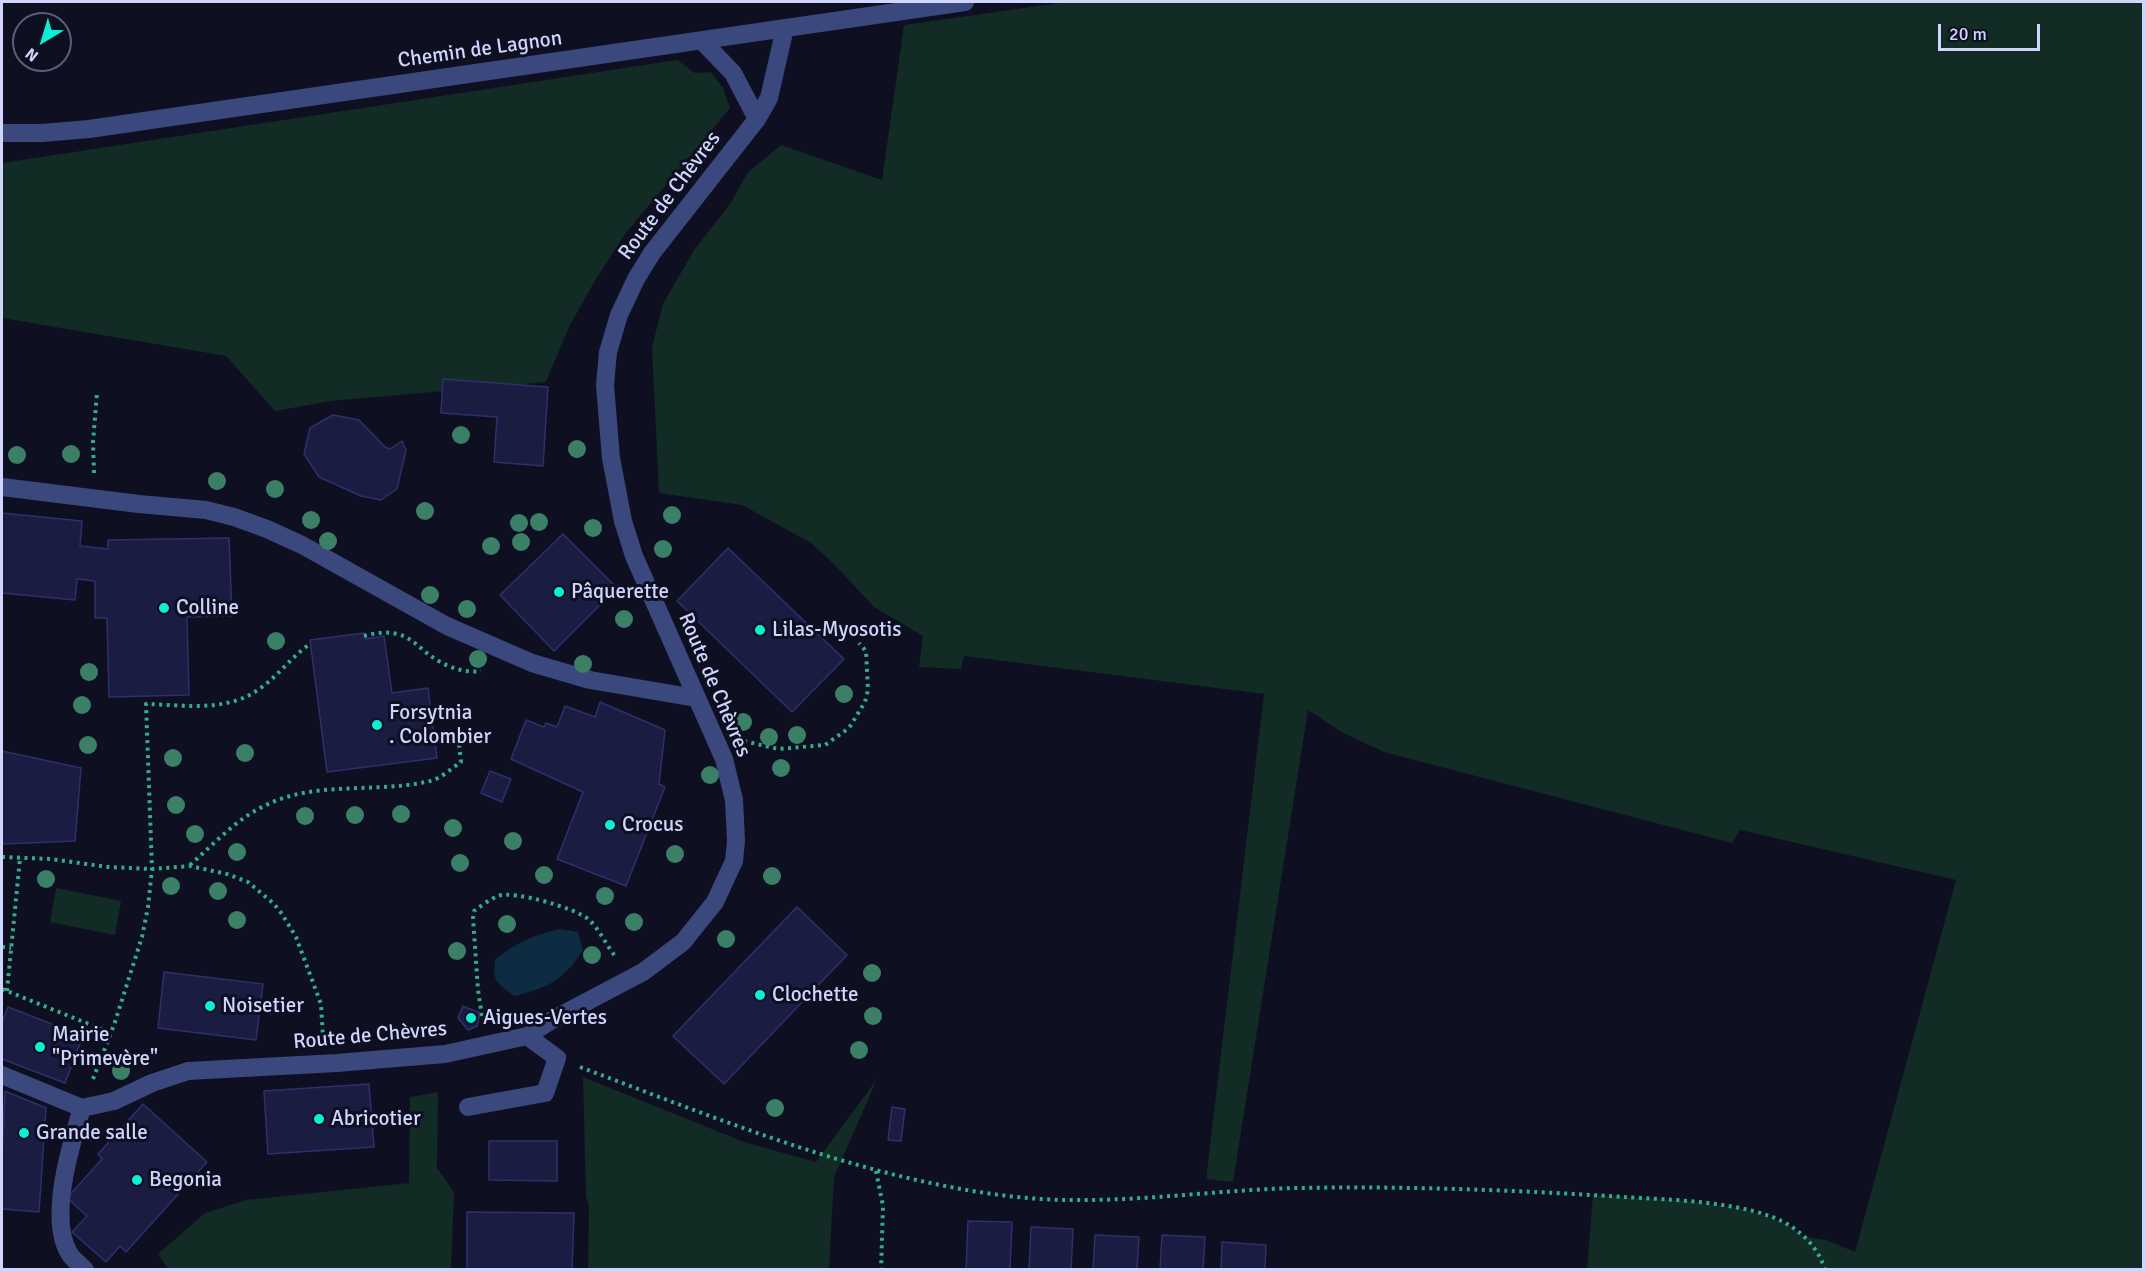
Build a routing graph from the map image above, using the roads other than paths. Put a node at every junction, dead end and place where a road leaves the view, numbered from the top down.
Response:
1 (965, 2) edge
2 (785, 28) junction
3 (702, 41) junction
4 (757, 119) junction
5 (2, 133) edge
6 (2, 487) edge
7 (696, 698) junction
8 (527, 1036) junction
9 (2, 1075) edge
10 (468, 1107) dead end
11 (82, 1108) junction
12 (85, 1269) edge

1 - 2 street, Chemin de Lagnon
2 - 3 street, Chemin de Lagnon
2 - 4 street, Route de Chèvres
3 - 4 street
3 - 5 street, Chemin de Lagnon
4 - 7 street, Route de Chèvres
6 - 7 street
7 - 8 street, Route de Chèvres
8 - 10 street
8 - 11 street, Route de Chèvres
9 - 11 street
11 - 12 street

